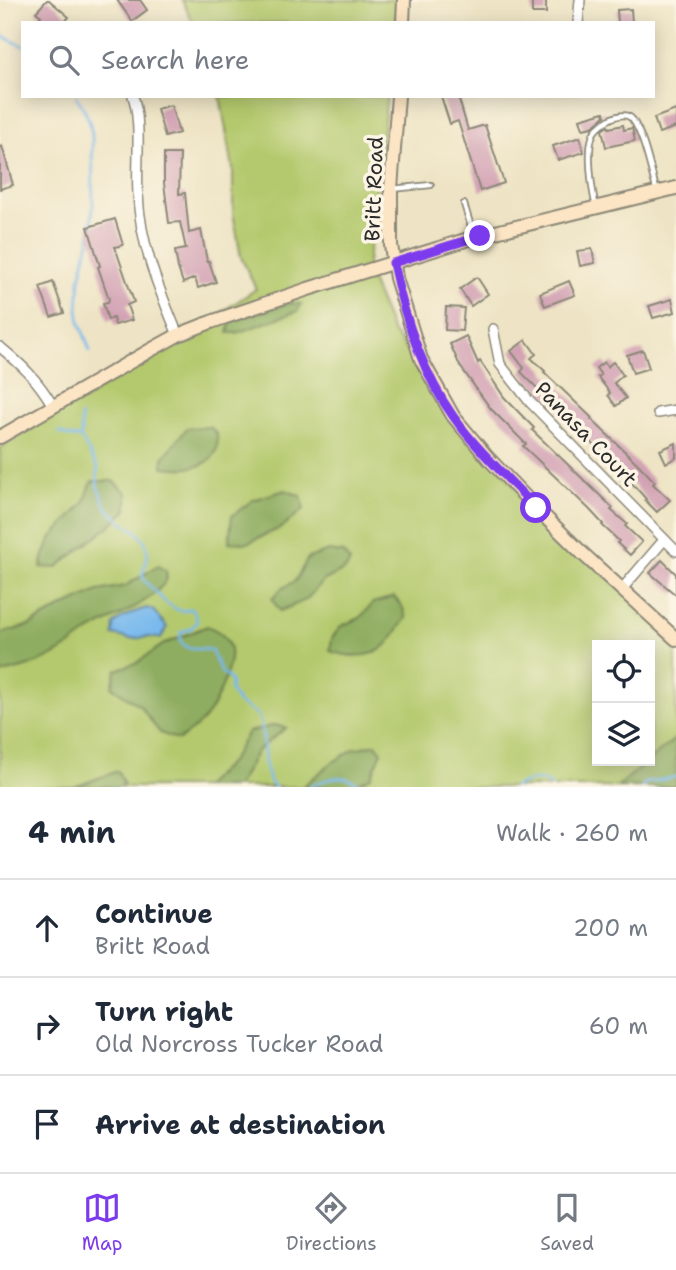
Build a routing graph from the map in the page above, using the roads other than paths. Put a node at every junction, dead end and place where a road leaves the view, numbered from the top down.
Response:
1 (404, 0) edge
2 (580, 0) edge
3 (403, 21) edge
4 (578, 21) edge
5 (134, 98) edge
6 (398, 98) edge
7 (432, 185) dead end
8 (676, 188) edge
9 (391, 190) junction
10 (657, 193) junction
11 (464, 204) dead end
12 (596, 208) junction
13 (475, 237) junction
14 (393, 263) junction
15 (493, 329) dead end
16 (178, 335) junction
17 (0, 347) edge
18 (53, 405) junction
19 (676, 410) edge
20 (658, 413) dead end
21 (0, 437) edge
22 (664, 540) junction
23 (676, 551) edge
24 (622, 589) junction
25 (676, 639) edge

1 - 3 street
2 - 4 street
5 - 16 street
6 - 9 street, Britt Road
7 - 9 lane
8 - 10 street
9 - 14 street, Britt Road
10 - 12 street
10 - 12 lane
11 - 13 lane
12 - 13 street
13 - 14 street
14 - 16 street
14 - 24 street, Britt Road
15 - 22 street, Panasa Court
16 - 18 street
17 - 18 street
18 - 21 street
19 - 20 street
22 - 23 street, Panasa Court
22 - 24 street
24 - 25 street, Britt Road

